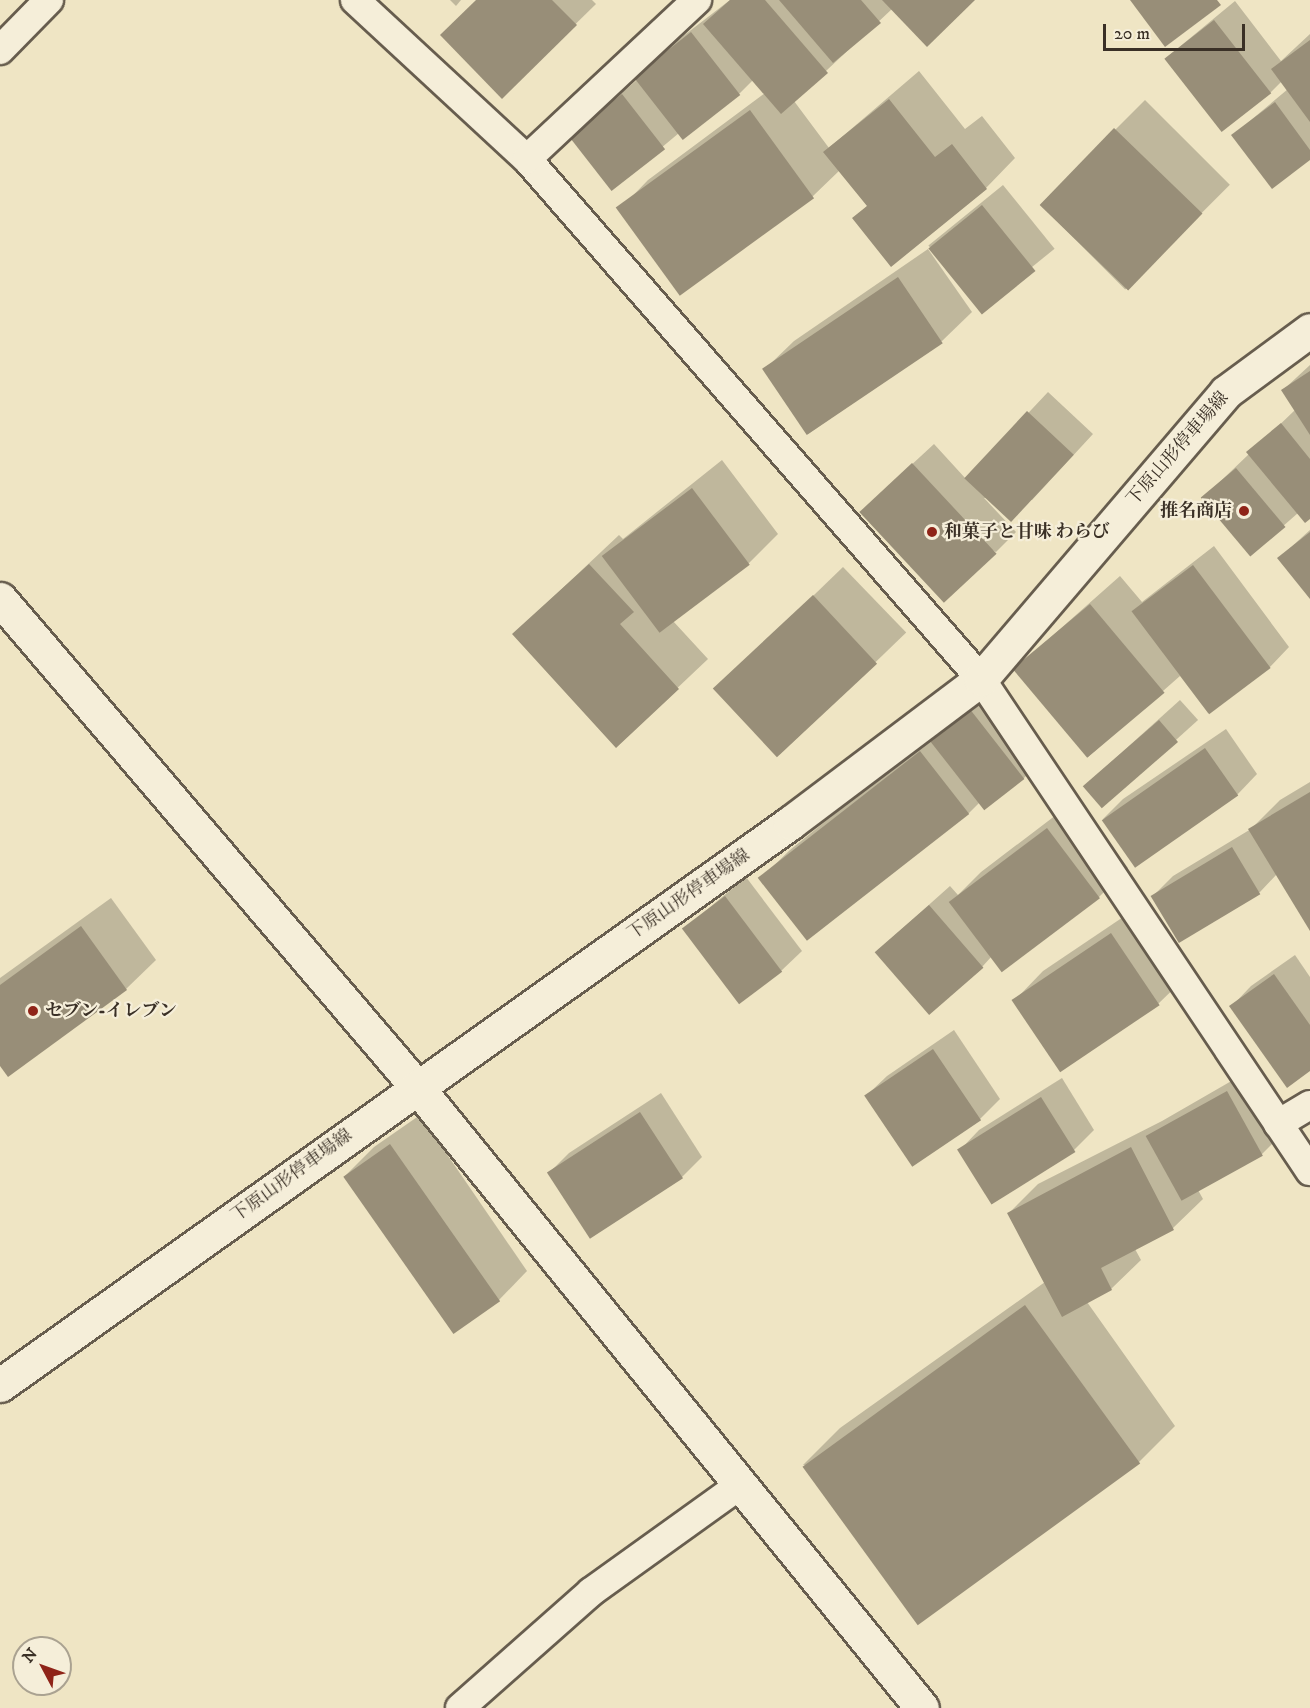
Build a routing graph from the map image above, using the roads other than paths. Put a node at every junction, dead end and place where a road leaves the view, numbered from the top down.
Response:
1 (50, 0) edge
2 (355, 0) edge
3 (697, 0) edge
4 (0, 50) edge
5 (527, 159) junction
6 (1310, 330) edge
7 (0, 599) edge
8 (981, 679) junction
9 (417, 1087) junction
10 (1310, 1105) edge
11 (1278, 1124) junction
12 (1310, 1171) edge
13 (0, 1385) edge
14 (740, 1485) junction
15 (460, 1708) edge
16 (921, 1708) edge

1 - 4 lane
2 - 5 lane
3 - 5 lane
5 - 8 lane
6 - 8 main road, 下原山形停車場線
7 - 9 main road
8 - 9 main road, 下原山形停車場線
8 - 11 lane
9 - 13 main road, 下原山形停車場線
9 - 14 main road
10 - 11 lane
11 - 12 lane
14 - 15 lane
14 - 16 main road

